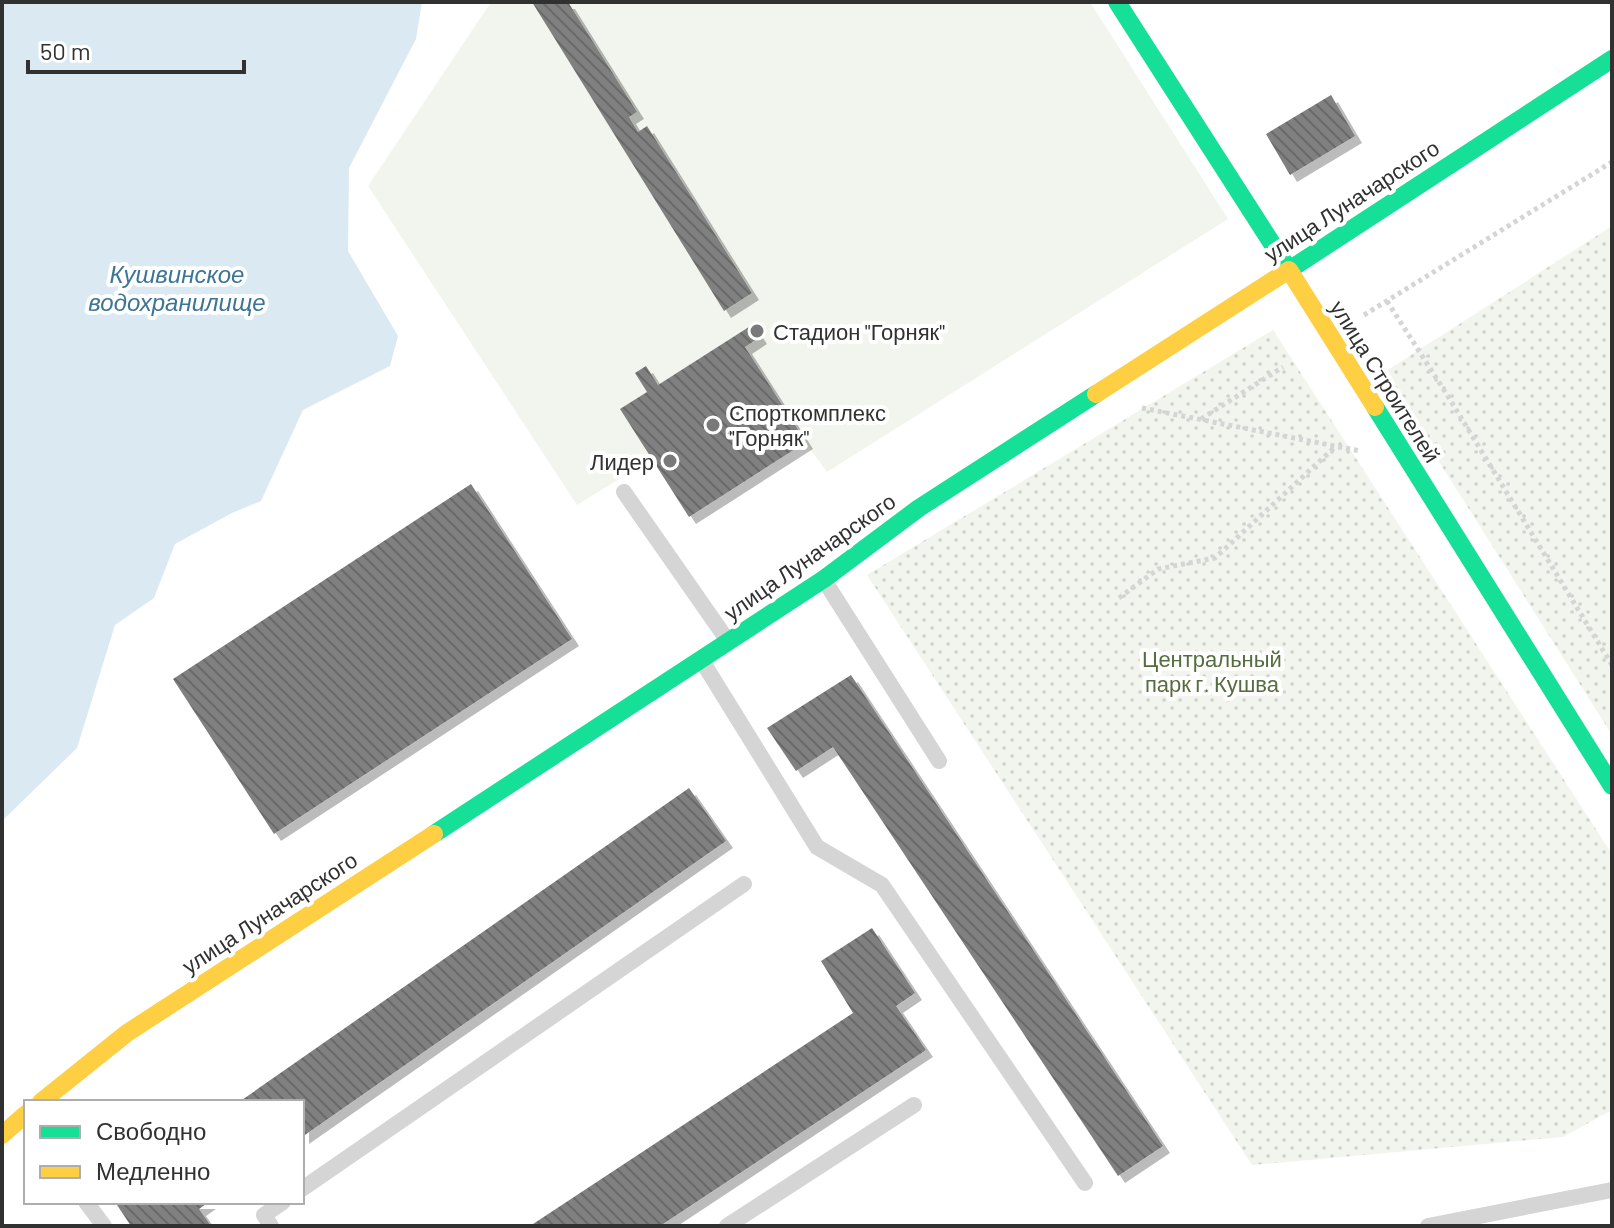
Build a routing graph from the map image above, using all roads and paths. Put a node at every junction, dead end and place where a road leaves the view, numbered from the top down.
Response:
1 (1117, 2) edge
2 (1612, 59) edge
3 (1612, 162) edge
4 (1289, 270) junction
5 (1387, 301) junction
6 (1364, 315) dead end
7 (1283, 367) dead end
8 (1131, 406) dead end
9 (1200, 420) junction
10 (1335, 447) junction
11 (1364, 452) dead end
12 (624, 492) dead end
13 (824, 579) junction
14 (1119, 598) dead end
15 (729, 642) junction
16 (701, 660) junction
17 (1612, 665) edge
18 (939, 761) dead end
19 (1612, 786) edge
20 (744, 884) dead end
21 (43, 1100) edge
22 (914, 1105) dead end
23 (24, 1118) edge
24 (2, 1135) edge
25 (1085, 1183) dead end
26 (304, 1188) edge
27 (1612, 1190) edge
28 (88, 1204) edge
29 (280, 1204) edge
30 (104, 1226) edge
31 (271, 1226) edge
32 (727, 1226) edge
33 (1428, 1226) edge

1 - 4 main road, улица Строителей
2 - 4 main road, улица Луначарского
3 - 5 path
4 - 13 main road, улица Луначарского
4 - 19 main road, улица Строителей
5 - 6 path
5 - 17 path
7 - 9 path
8 - 9 path
9 - 10 path
10 - 11 path
10 - 14 path
12 - 15 lane
13 - 15 main road, улица Луначарского
13 - 18 lane
15 - 16 main road, улица Луначарского
16 - 21 main road, улица Луначарского
16 - 25 lane
20 - 26 lane
22 - 32 lane
23 - 24 main road
27 - 33 lane
28 - 30 lane
29 - 31 lane

